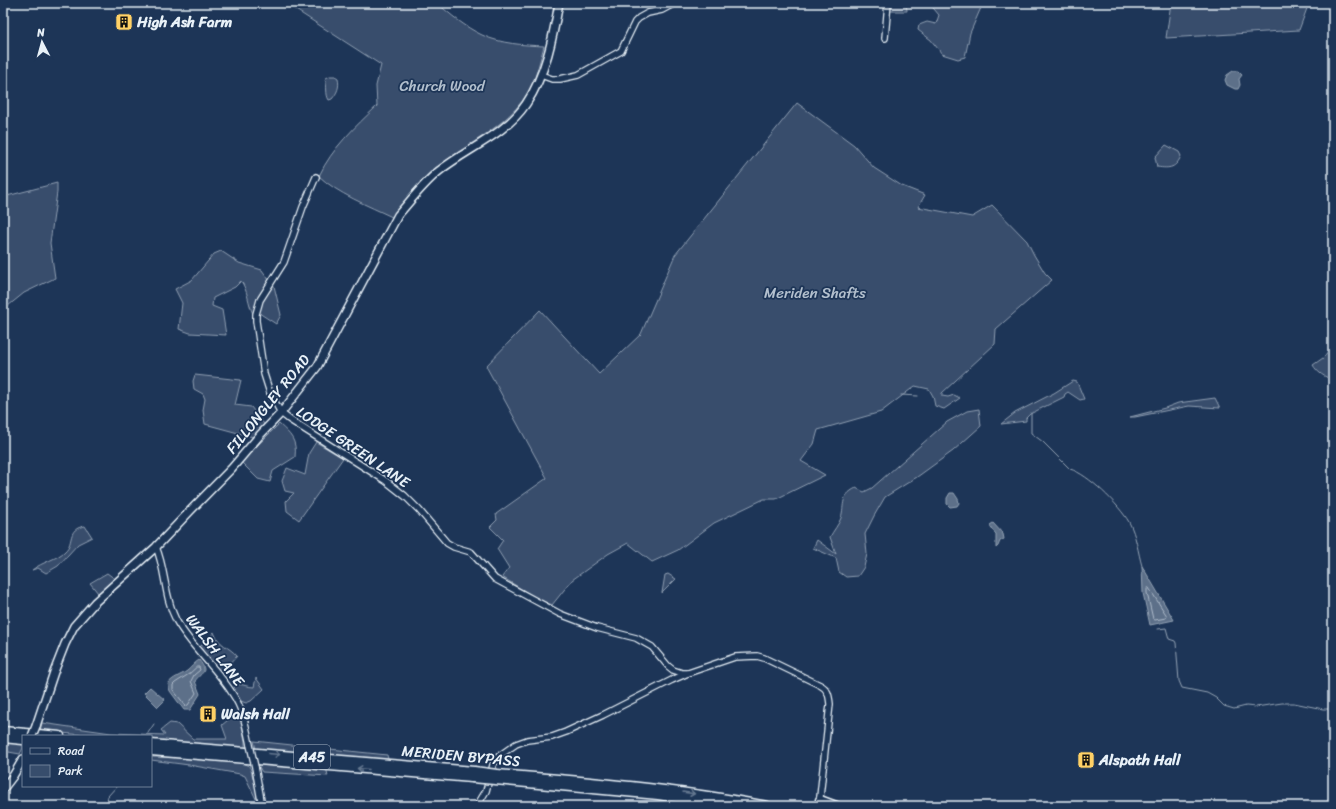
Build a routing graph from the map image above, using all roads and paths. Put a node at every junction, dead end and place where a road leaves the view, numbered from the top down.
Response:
1 (559, 3) edge
2 (675, 3) edge
3 (888, 3) edge
4 (885, 38) dead end
5 (541, 75) junction
6 (316, 177) dead end
7 (281, 413) junction
8 (156, 547) junction
9 (674, 670) junction
10 (688, 673) junction
11 (672, 680) junction
12 (3, 731) edge
13 (32, 735) edge
14 (49, 735) edge
15 (3, 738) edge
16 (22, 740) edge
17 (152, 744) edge
18 (152, 751) edge
19 (22, 762) edge
20 (473, 775) junction
21 (496, 777) junction
22 (3, 790) edge
23 (819, 803) edge
24 (262, 806) edge
25 (477, 806) edge
26 (727, 806) edge
27 (767, 806) edge
28 (836, 806) edge

1 - 5 main road, FILLONGLEY ROAD
2 - 5 street
3 - 4 street
5 - 7 main road, FILLONGLEY ROAD
6 - 7 street
7 - 8 main road, FILLONGLEY ROAD
7 - 9 street, LODGE GREEN LANE
8 - 13 main road, FILLONGLEY ROAD, bridge
8 - 24 street, WALSH LANE, bridge
9 - 10 street
9 - 11 street
10 - 11 street
10 - 23 street
11 - 25 street
12 - 14 highway
15 - 16 highway
17 -> 20 highway, MERIDEN BYPASS / A45
20 -> 18 highway, MERIDEN BYPASS / A45
19 - 22 main road
20 - 21 highway, MERIDEN BYPASS / A45, bridge
21 - 26 highway, MERIDEN BYPASS / A45
21 -> 27 highway, MERIDEN BYPASS / A45
23 - 28 highway

